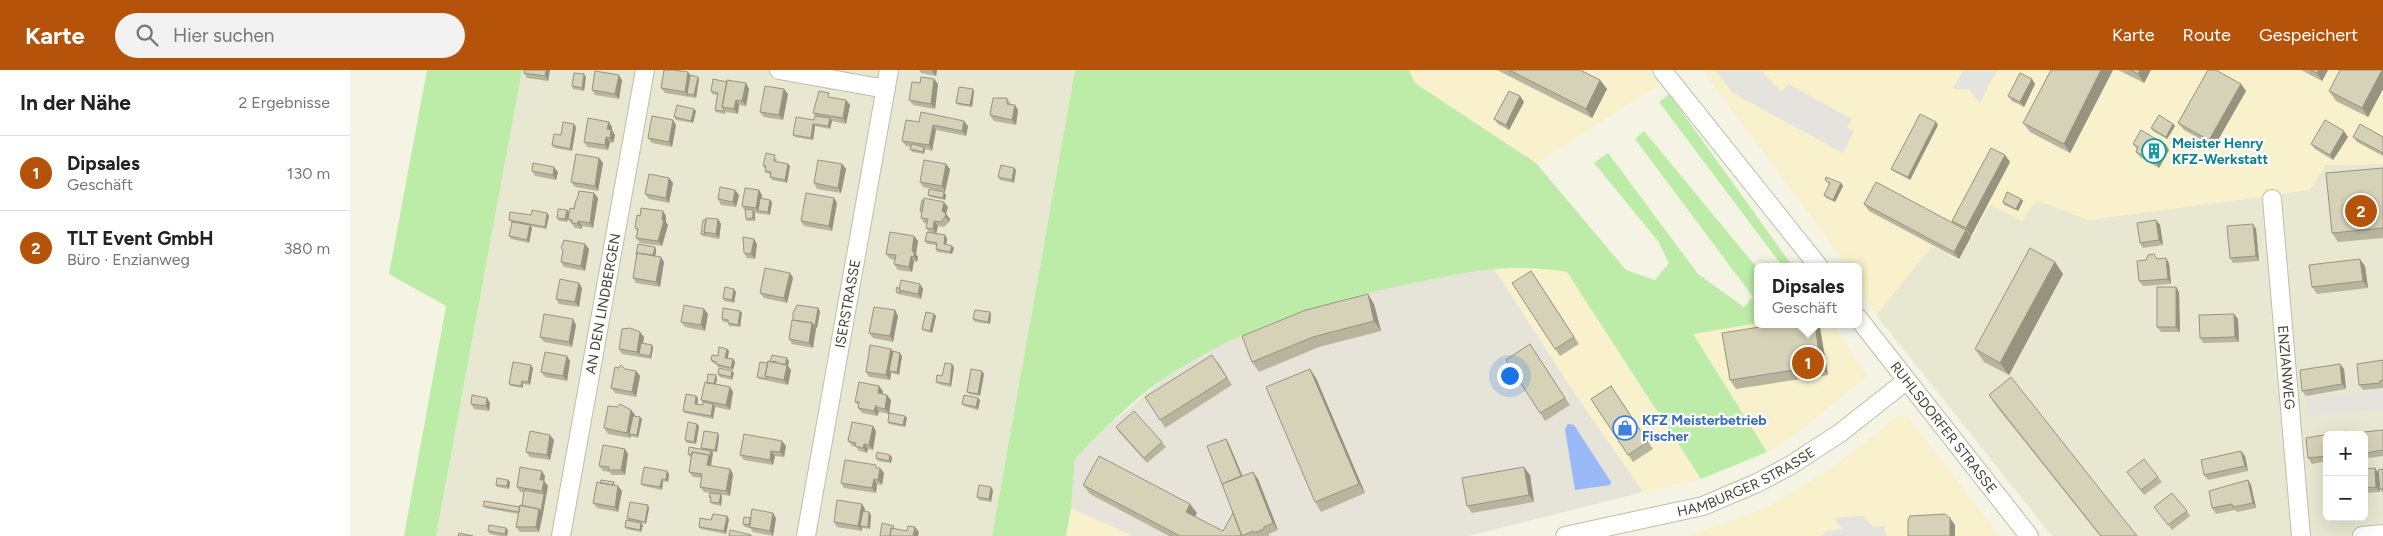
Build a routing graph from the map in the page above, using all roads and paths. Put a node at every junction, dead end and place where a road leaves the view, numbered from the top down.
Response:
1 (645, 70) edge
2 (779, 70) edge
3 (889, 70) edge
4 (1662, 70) edge
5 (886, 89) junction
6 (2272, 199) dead end
7 (1816, 263) edge
8 (1862, 323) edge
9 (1906, 381) junction
10 (2383, 534) edge
11 (561, 536) edge
12 (806, 536) edge
13 (1565, 536) edge
14 (2028, 536) edge
15 (2301, 536) edge
16 (2362, 536) edge

1 - 11 street, AN DEN LINDBERGEN
2 - 5 street
3 - 5 street, ISERSTRASSE
4 - 7 street
5 - 12 street, ISERSTRASSE
6 - 15 street, ENZIANWEG
8 - 9 street, RUHLSDORFER STRASSE
9 - 13 street, HAMBURGER STRASSE
9 - 14 street, RUHLSDORFER STRASSE
10 - 16 street

